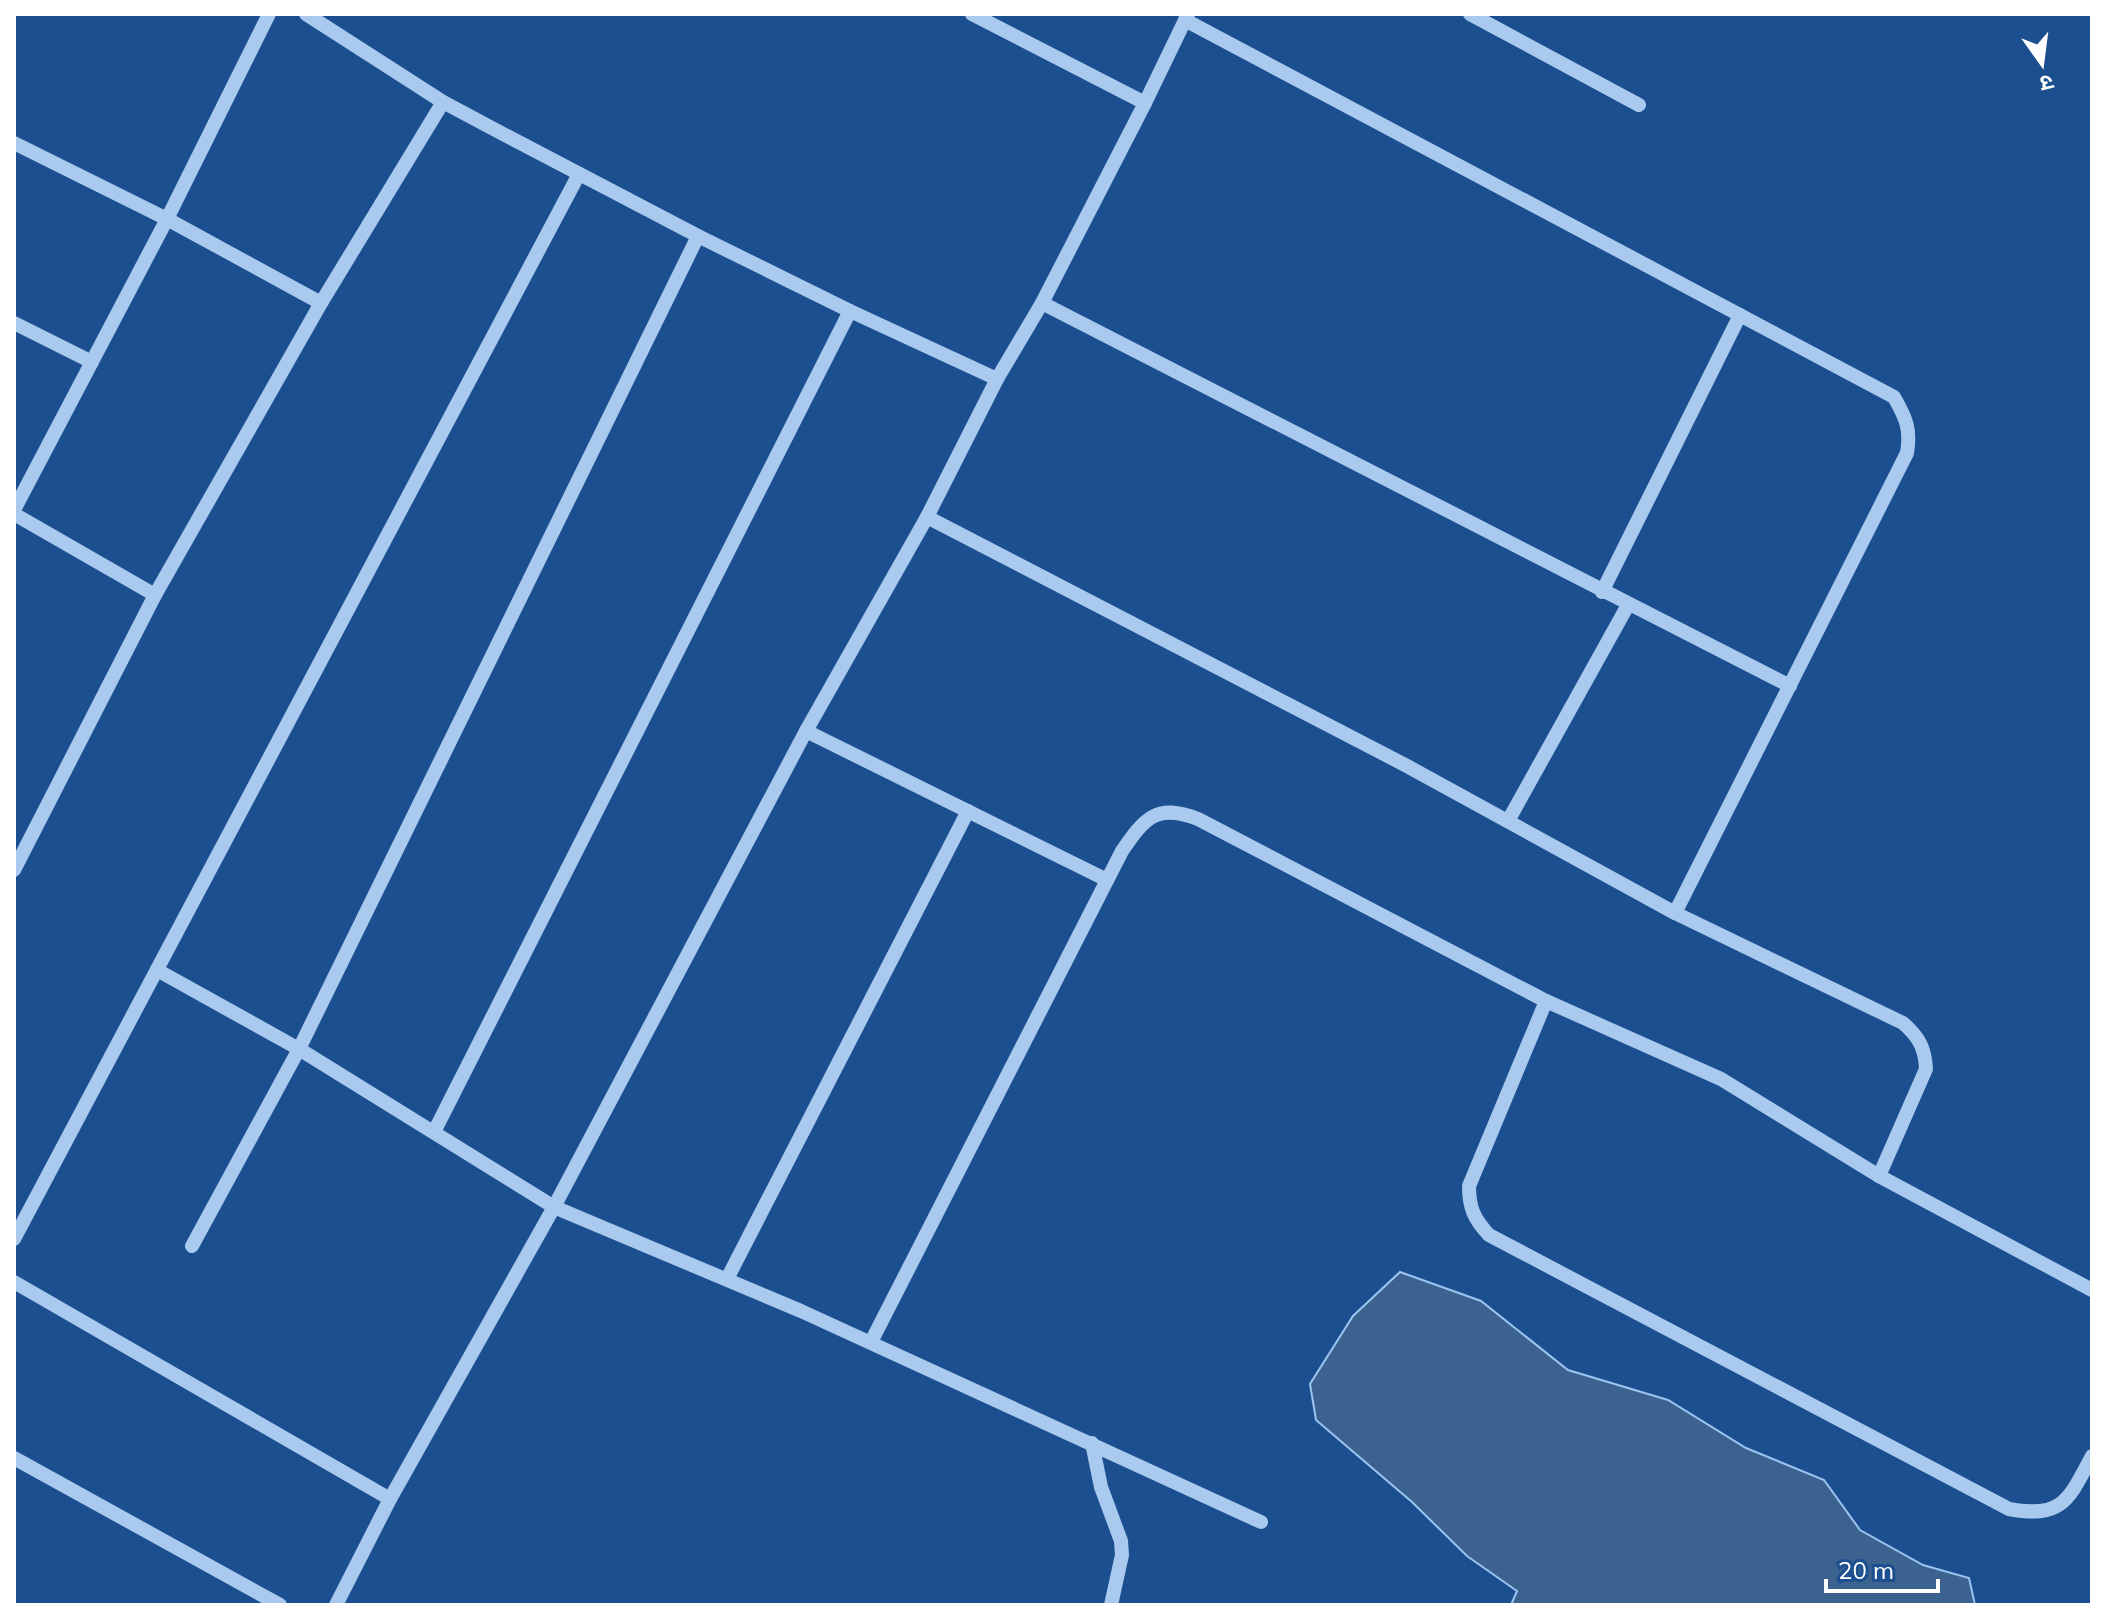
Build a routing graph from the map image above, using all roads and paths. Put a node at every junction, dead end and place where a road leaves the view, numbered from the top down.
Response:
1 (269, 14) edge
2 (306, 14) edge
3 (972, 14) edge
4 (1470, 14) edge
5 (1186, 17) edge
6 (443, 102) junction
7 (1145, 103) junction
8 (1639, 105) dead end
9 (14, 143) edge
10 (579, 174) junction
11 (167, 219) junction
12 (698, 236) junction
13 (321, 303) junction
14 (1042, 303) junction
15 (850, 311) junction
16 (1740, 315) junction
17 (14, 323) edge
18 (92, 362) junction
19 (997, 379) junction
20 (14, 512) edge
21 (927, 517) junction
22 (1602, 592) junction
23 (155, 595) junction
24 (1628, 605) junction
25 (1790, 686) junction
26 (806, 731) junction
27 (968, 811) junction
28 (1508, 821) junction
29 (14, 870) edge
30 (1107, 880) junction
31 (1675, 913) junction
32 (157, 970) junction
33 (1546, 1001) junction
34 (299, 1049) junction
35 (434, 1132) junction
36 (1879, 1176) junction
37 (554, 1207) junction
38 (14, 1239) edge
39 (192, 1246) dead end
40 (727, 1279) junction
41 (14, 1282) edge
42 (2092, 1290) edge
43 (871, 1342) junction
44 (1092, 1443) junction
45 (2092, 1456) edge
46 (14, 1458) edge
47 (390, 1499) junction
48 (1261, 1522) dead end
49 (280, 1605) edge
50 (336, 1605) edge
51 (1111, 1605) edge

1 - 11 street
2 - 6 street
3 - 7 street
4 - 8 street
5 - 7 street
5 - 16 street
6 - 10 street
6 - 13 street
7 - 14 street
9 - 11 street
10 - 12 street
10 - 32 street
11 - 13 street
11 - 18 street
12 - 15 street
12 - 34 street
13 - 23 street
14 - 19 street
14 - 22 street
15 - 19 street
15 - 35 street
16 - 22 street
16 - 25 street
17 - 18 street
18 - 20 street
19 - 21 street
20 - 23 street
21 - 26 street
21 - 28 street
22 - 24 street
23 - 29 street
24 - 25 street
24 - 28 street
25 - 31 street
26 - 27 street
26 - 37 street
27 - 30 street
27 - 40 street
28 - 31 street
30 - 33 street
30 - 43 street
31 - 36 street
32 - 34 street
32 - 38 street
33 - 36 street
33 - 45 street
34 - 35 street
34 - 39 street
35 - 37 street
36 - 42 street
37 - 40 street
37 - 47 street
40 - 43 street
41 - 47 street
43 - 44 street
44 - 48 street
44 - 51 street
46 - 49 street
47 - 50 street

